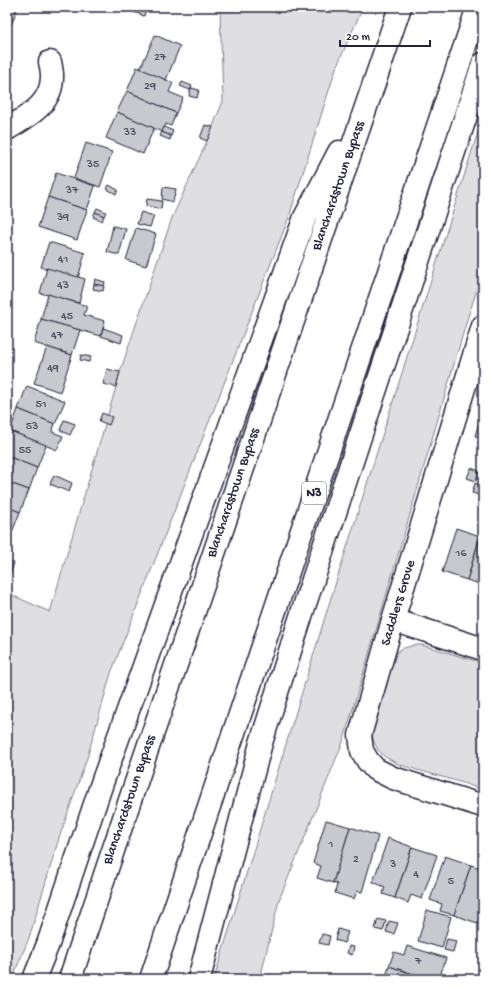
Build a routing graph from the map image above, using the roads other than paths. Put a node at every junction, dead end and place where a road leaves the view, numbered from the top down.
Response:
1 (400, 7) edge
2 (478, 7) edge
3 (50, 62) dead end
4 (483, 64) edge
5 (373, 85) junction
6 (7, 128) edge
7 (483, 327) edge
8 (393, 620) junction
9 (483, 649) edge
10 (483, 806) edge
11 (34, 979) edge
12 (70, 979) edge
13 (151, 979) edge
14 (199, 979) edge

1 - 5 main road, Blanchardstown Bypass
2 - 13 main road, N3
3 - 6 main road
4 - 14 main road
5 - 11 main road
5 - 12 main road, Blanchardstown Bypass
7 - 8 main road, Saddlers Grove
8 - 9 main road
8 - 10 main road, Saddlers Grove

